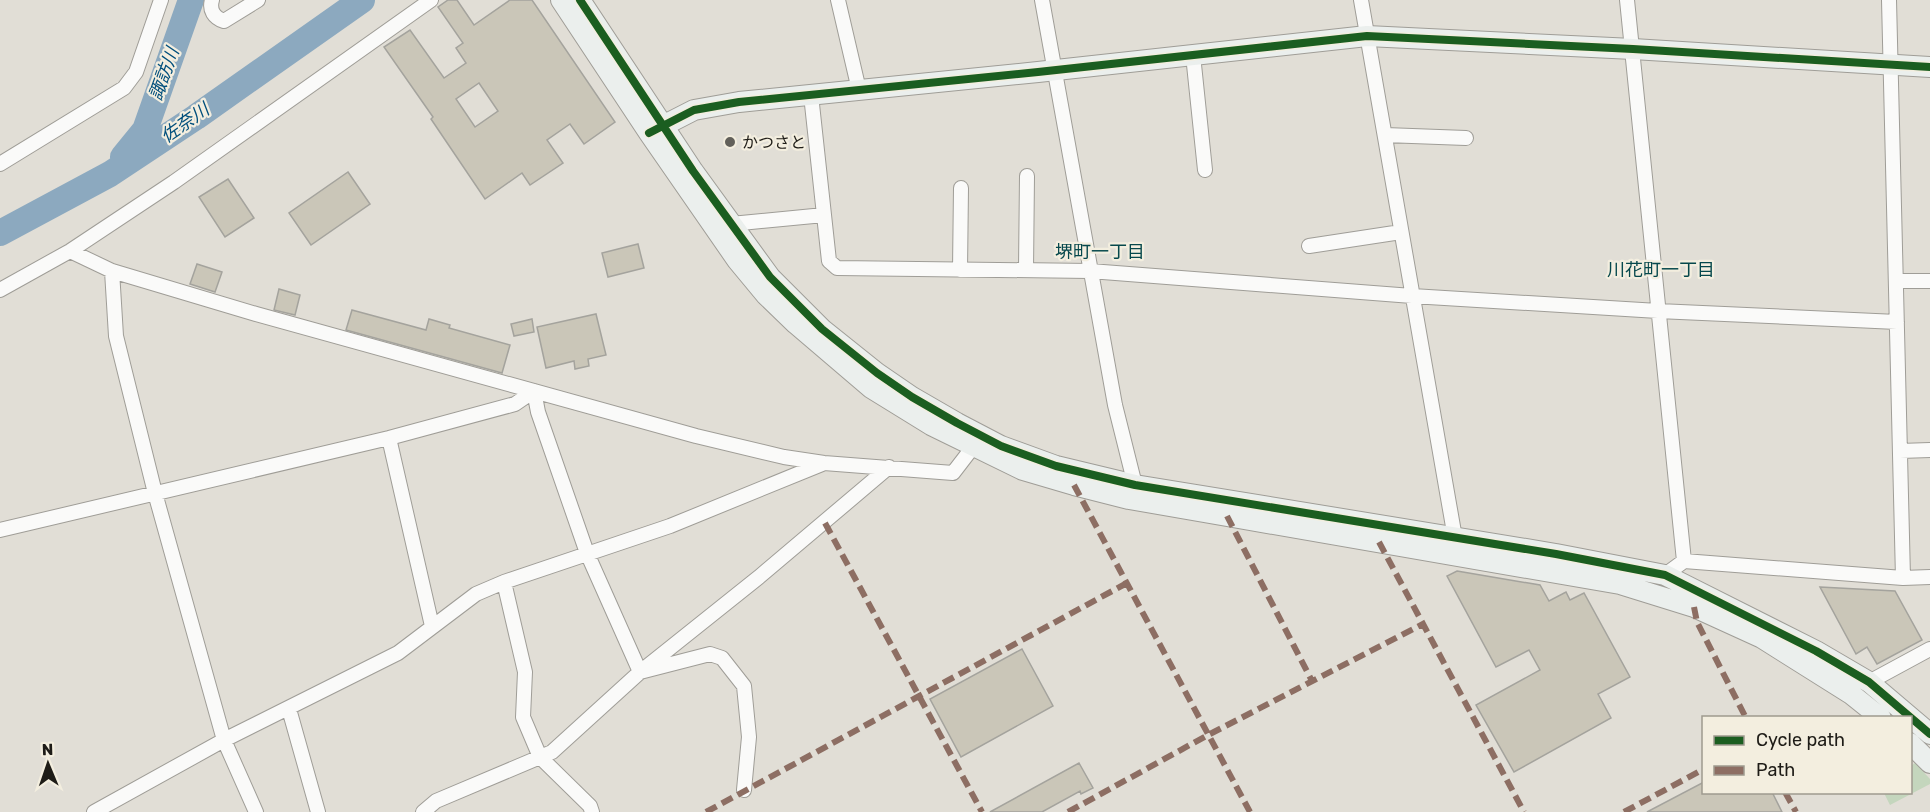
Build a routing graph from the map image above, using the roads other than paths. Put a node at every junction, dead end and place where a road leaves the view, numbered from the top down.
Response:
1 (160, 0) edge
2 (212, 0) edge
3 (258, 0) edge
4 (431, 0) edge
5 (561, 0) edge
6 (580, 0) edge
7 (838, 0) edge
8 (1042, 0) edge
9 (1361, 0) edge
10 (1627, 0) edge
11 (1889, 0) edge
12 (1367, 36) junction
13 (1633, 49) junction
14 (1194, 55) junction
15 (1891, 64) junction
16 (1930, 67) edge
17 (1054, 70) junction
18 (859, 90) junction
19 (811, 95) junction
20 (656, 129) junction
21 (1385, 135) junction
22 (1466, 138) dead end
23 (0, 164) edge
24 (1205, 170) dead end
25 (1027, 176) dead end
26 (961, 189) dead end
27 (824, 215) junction
28 (731, 224) junction
29 (1401, 232) junction
30 (1309, 246) dead end
31 (70, 251) junction
32 (1026, 269) junction
33 (960, 270) junction
34 (1090, 271) junction
35 (112, 272) junction
36 (1930, 280) edge
37 (1897, 281) junction
38 (0, 290) edge
39 (1412, 296) junction
40 (1658, 311) junction
41 (1897, 322) junction
42 (534, 391) junction
43 (389, 438) junction
44 (973, 447) junction
45 (1930, 450) edge
46 (1900, 451) junction
47 (824, 463) junction
48 (889, 467) junction
49 (1134, 485) junction
50 (155, 493) junction
51 (0, 530) edge
52 (1455, 538) junction
53 (587, 553) junction
54 (1684, 561) junction
55 (1665, 575) junction
56 (1930, 577) edge
57 (1903, 578) junction
58 (504, 582) junction
59 (432, 626) junction
60 (1930, 649) edge
61 (640, 672) junction
62 (1869, 682) junction
63 (289, 709) junction
64 (1880, 716) edge
65 (1909, 716) edge
66 (1912, 719) edge
67 (1930, 734) edge
68 (224, 740) junction
69 (1912, 743) edge
70 (540, 757) junction
71 (1930, 763) edge
72 (744, 790) dead end
73 (439, 807) edge
74 (94, 812) edge
75 (256, 812) edge
76 (318, 812) edge
77 (423, 812) edge
78 (591, 812) edge

1 - 23 street
2 - 3 street
4 - 31 street
5 - 20 street
6 - 20 street
7 - 18 street
8 - 17 street
9 - 12 street
10 - 13 street
11 - 15 street
12 - 13 street
12 - 14 street
12 - 21 street
13 - 15 street
13 - 40 street
14 - 17 street
14 - 24 street
15 - 16 street
15 - 37 street
17 - 18 street
17 - 34 street
18 - 19 street
19 - 20 street
19 - 27 street
20 - 28 street
20 - 44 street
21 - 22 street
21 - 29 street
25 - 32 street
26 - 33 street
27 - 28 street
27 - 33 street
28 - 49 street
29 - 30 street
29 - 39 street
31 - 35 street
31 - 38 street
32 - 33 street
32 - 34 street
34 - 39 street
34 - 49 street
35 - 42 street
35 - 50 street
36 - 37 street
37 - 41 street
39 - 40 street
39 - 52 street
40 - 41 street
40 - 54 street
41 - 46 street
42 - 43 street
42 - 47 street
42 - 53 street
43 - 50 street
43 - 59 street
44 - 48 street
44 - 64 street
45 - 46 street
46 - 57 street
47 - 48 street
47 - 53 street
48 - 61 street
49 - 52 street
50 - 51 street
50 - 68 street
52 - 55 street
53 - 58 street
53 - 61 street
54 - 55 street
54 - 57 street
55 - 62 street
56 - 57 street
58 - 59 street
58 - 70 street
59 - 63 street
60 - 62 street
61 - 70 street
61 - 72 street
62 - 65 street
63 - 68 street
63 - 76 street
66 - 67 street
68 - 74 street
68 - 75 street
69 - 71 street
70 - 73 street
70 - 78 street
73 - 77 street

